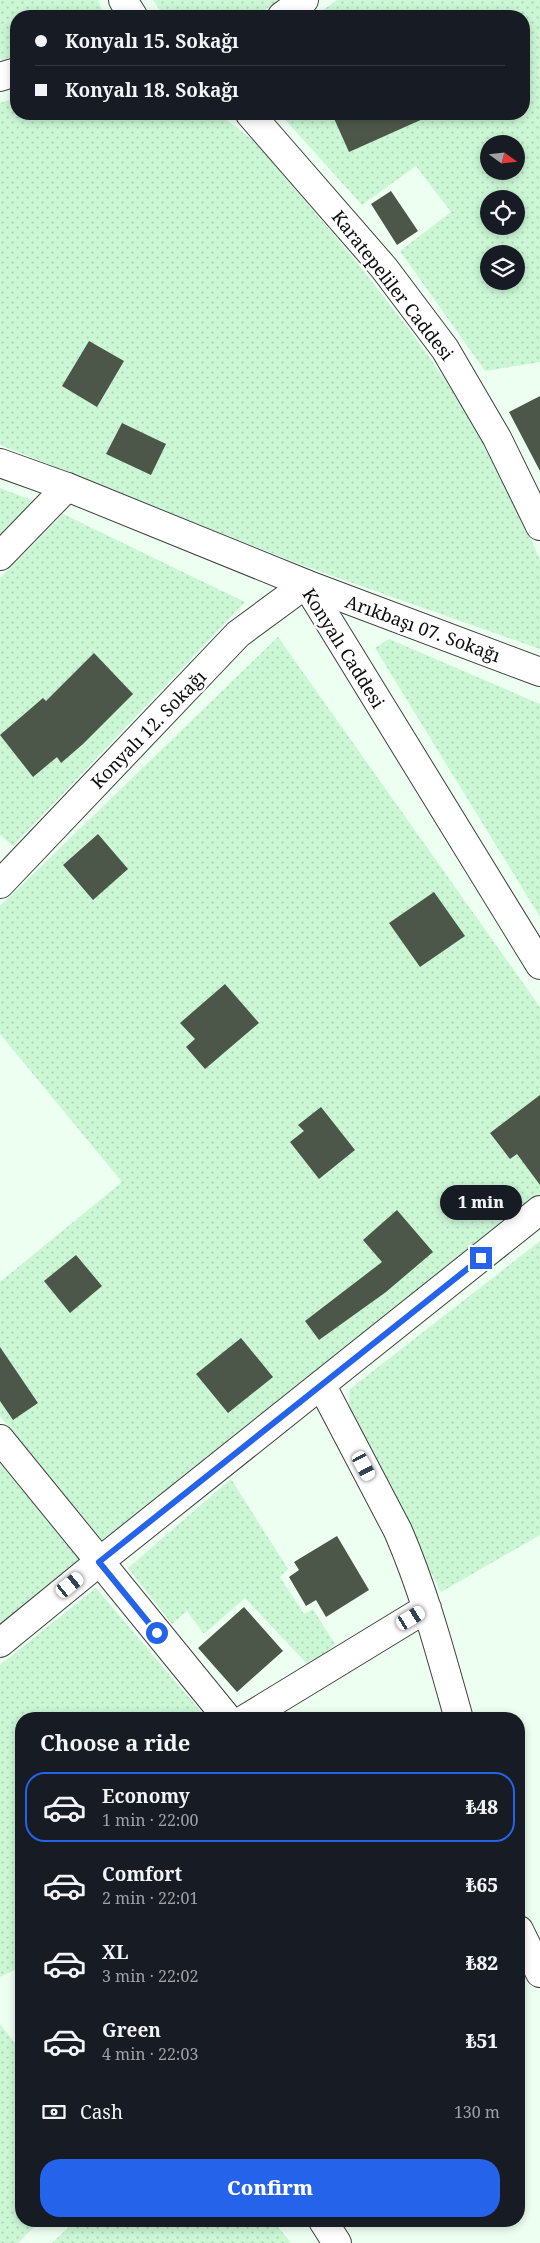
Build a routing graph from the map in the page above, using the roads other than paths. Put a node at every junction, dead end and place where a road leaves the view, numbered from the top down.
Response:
1 (304, 0) edge
2 (290, 10) edge
3 (255, 120) edge
4 (0, 463) edge
5 (67, 487) junction
6 (540, 526) edge
7 (0, 556) edge
8 (306, 584) junction
9 (540, 672) edge
10 (0, 884) edge
11 (540, 965) edge
12 (540, 1210) edge
13 (322, 1386) junction
14 (0, 1439) edge
15 (99, 1562) junction
16 (427, 1608) junction
17 (0, 1643) edge
18 (222, 1712) edge
19 (256, 1712) edge
20 (457, 1712) edge
21 (525, 1942) edge
22 (540, 1973) edge
23 (326, 2227) edge
24 (337, 2243) edge

1 - 2 street
3 - 6 street, Karatepeliler Caddesi
4 - 5 street, Konyalı Caddesi
5 - 7 street
5 - 8 street, Konyalı Caddesi
8 - 9 street, Arıkbaşı 07. Sokağı
8 - 10 street, Konyalı 12. Sokağı
8 - 11 street, Konyalı Caddesi
12 - 13 street
13 - 15 street
13 - 16 street
14 - 15 street
15 - 17 street
15 - 18 street
16 - 19 street
16 - 20 street
21 - 22 street
23 - 24 street

